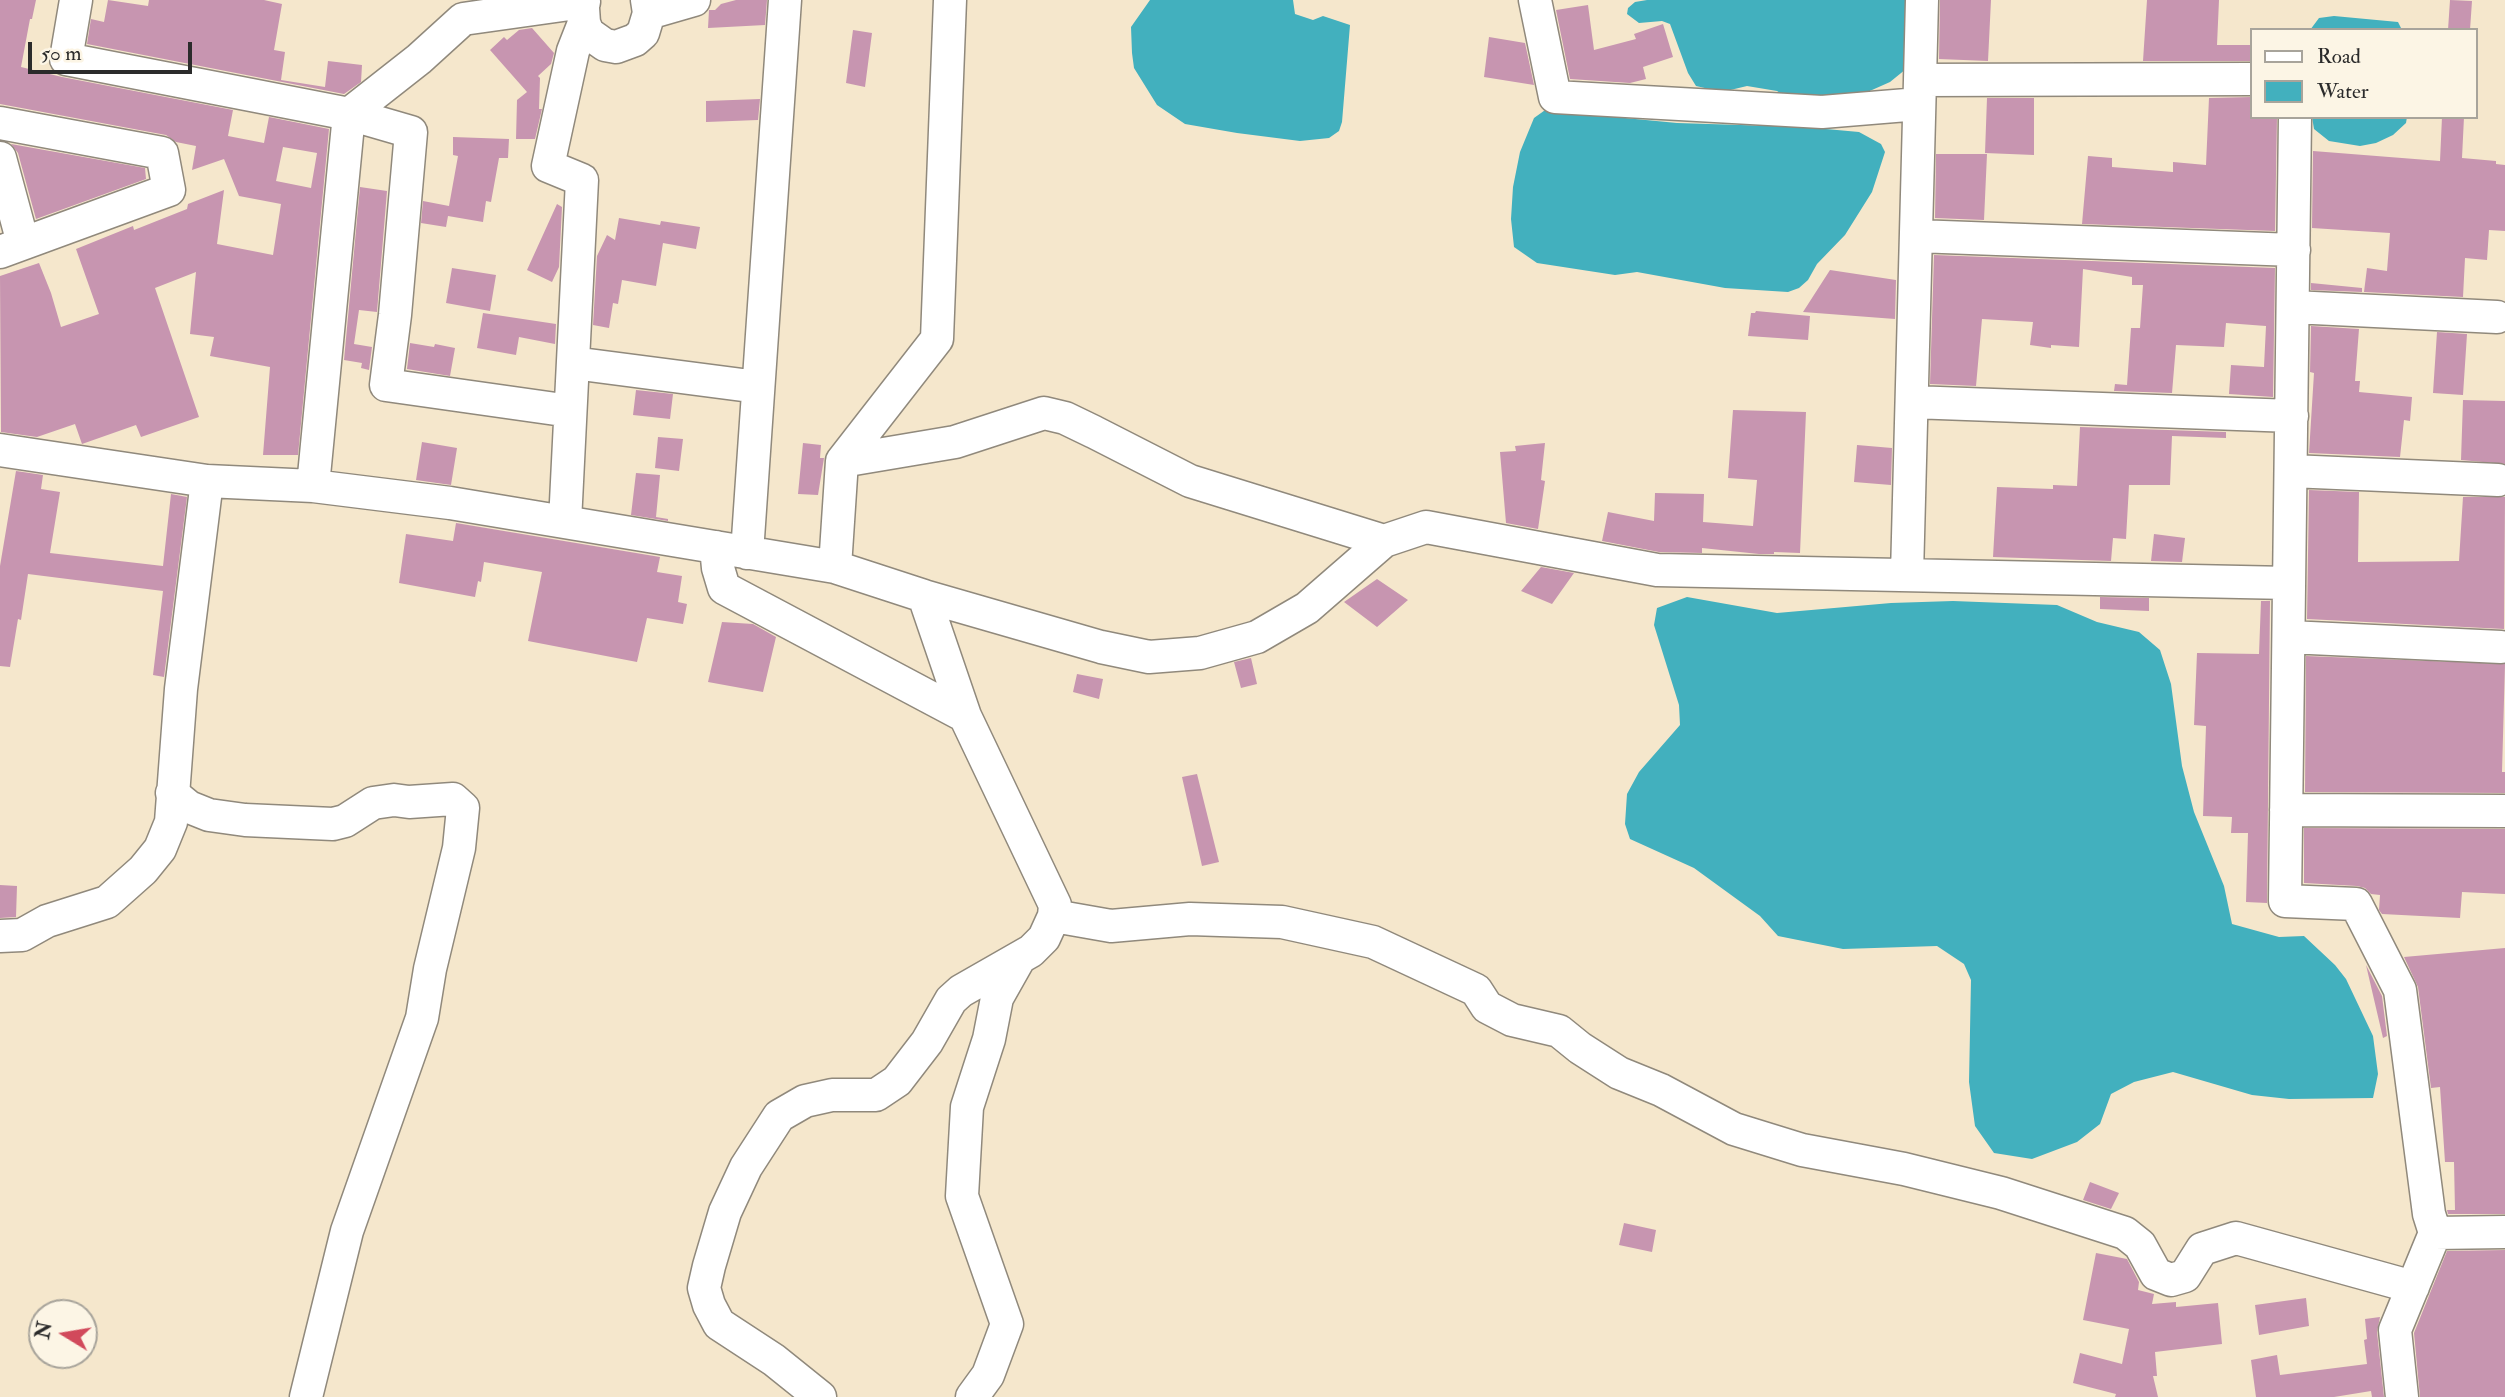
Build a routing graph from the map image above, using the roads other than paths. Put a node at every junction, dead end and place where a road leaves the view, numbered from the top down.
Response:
1 (76, 0) edge
2 (694, 0) edge
3 (785, 0) edge
4 (950, 0) edge
5 (1535, 0) edge
6 (1922, 0) edge
7 (648, 6) edge
8 (483, 8) edge
9 (584, 8) edge
10 (2250, 79) edge
11 (1920, 92) junction
12 (349, 114) junction
13 (2295, 119) edge
14 (0, 122) edge
15 (0, 158) edge
16 (1916, 236) junction
17 (12, 247) edge
18 (2294, 250) junction
19 (2293, 307) junction
20 (2497, 317) dead end
21 (573, 363) junction
22 (758, 387) junction
23 (1912, 402) junction
24 (570, 411) junction
25 (2292, 416) junction
26 (0, 450) edge
27 (842, 461) junction
28 (2291, 471) junction
29 (2498, 480) dead end
30 (207, 481) junction
31 (313, 486) junction
32 (565, 522) junction
33 (1384, 541) junction
34 (716, 547) junction
35 (747, 553) junction
36 (835, 567) junction
37 (1907, 575) junction
38 (2289, 583) junction
39 (924, 596) junction
40 (2289, 637) junction
41 (2501, 647) dead end
42 (965, 716) junction
43 (172, 793) junction
44 (2286, 810) junction
45 (2505, 811) edge
46 (1054, 916) junction
47 (0, 936) edge
48 (1021, 956) junction
49 (2505, 1232) edge
50 (2435, 1233) junction
51 (2413, 1287) junction
52 (306, 1397) edge
53 (820, 1397) edge
54 (972, 1397) edge
55 (2402, 1397) edge

1 - 12 street
2 - 7 street
3 - 22 street
4 - 27 street
5 - 11 street
6 - 11 street
7 - 9 street
8 - 9 street
8 - 12 street
9 - 21 street
10 - 11 street
11 - 16 street
12 - 24 street
12 - 31 street
13 - 18 street
14 - 17 street
15 - 17 street
16 - 18 street
16 - 23 street
18 - 19 street
19 - 20 street
19 - 25 street
21 - 22 street
21 - 24 street
22 - 35 street
23 - 25 street
23 - 37 street
24 - 32 street
25 - 28 street
26 - 30 street
27 - 33 street
27 - 36 street
28 - 29 street
28 - 38 street
30 - 31 street
30 - 43 street
31 - 32 street
32 - 34 street
33 - 37 street
33 - 39 street
34 - 35 street
34 - 42 street
35 - 36 street
36 - 39 street
37 - 38 street
38 - 40 street
39 - 42 street
40 - 41 street
40 - 44 street
42 - 46 street
43 - 47 street
43 - 52 street
44 - 45 street
44 - 50 street
46 - 48 street
46 - 51 street
48 - 53 street
48 - 54 street
49 - 50 street
50 - 51 street
51 - 55 street

